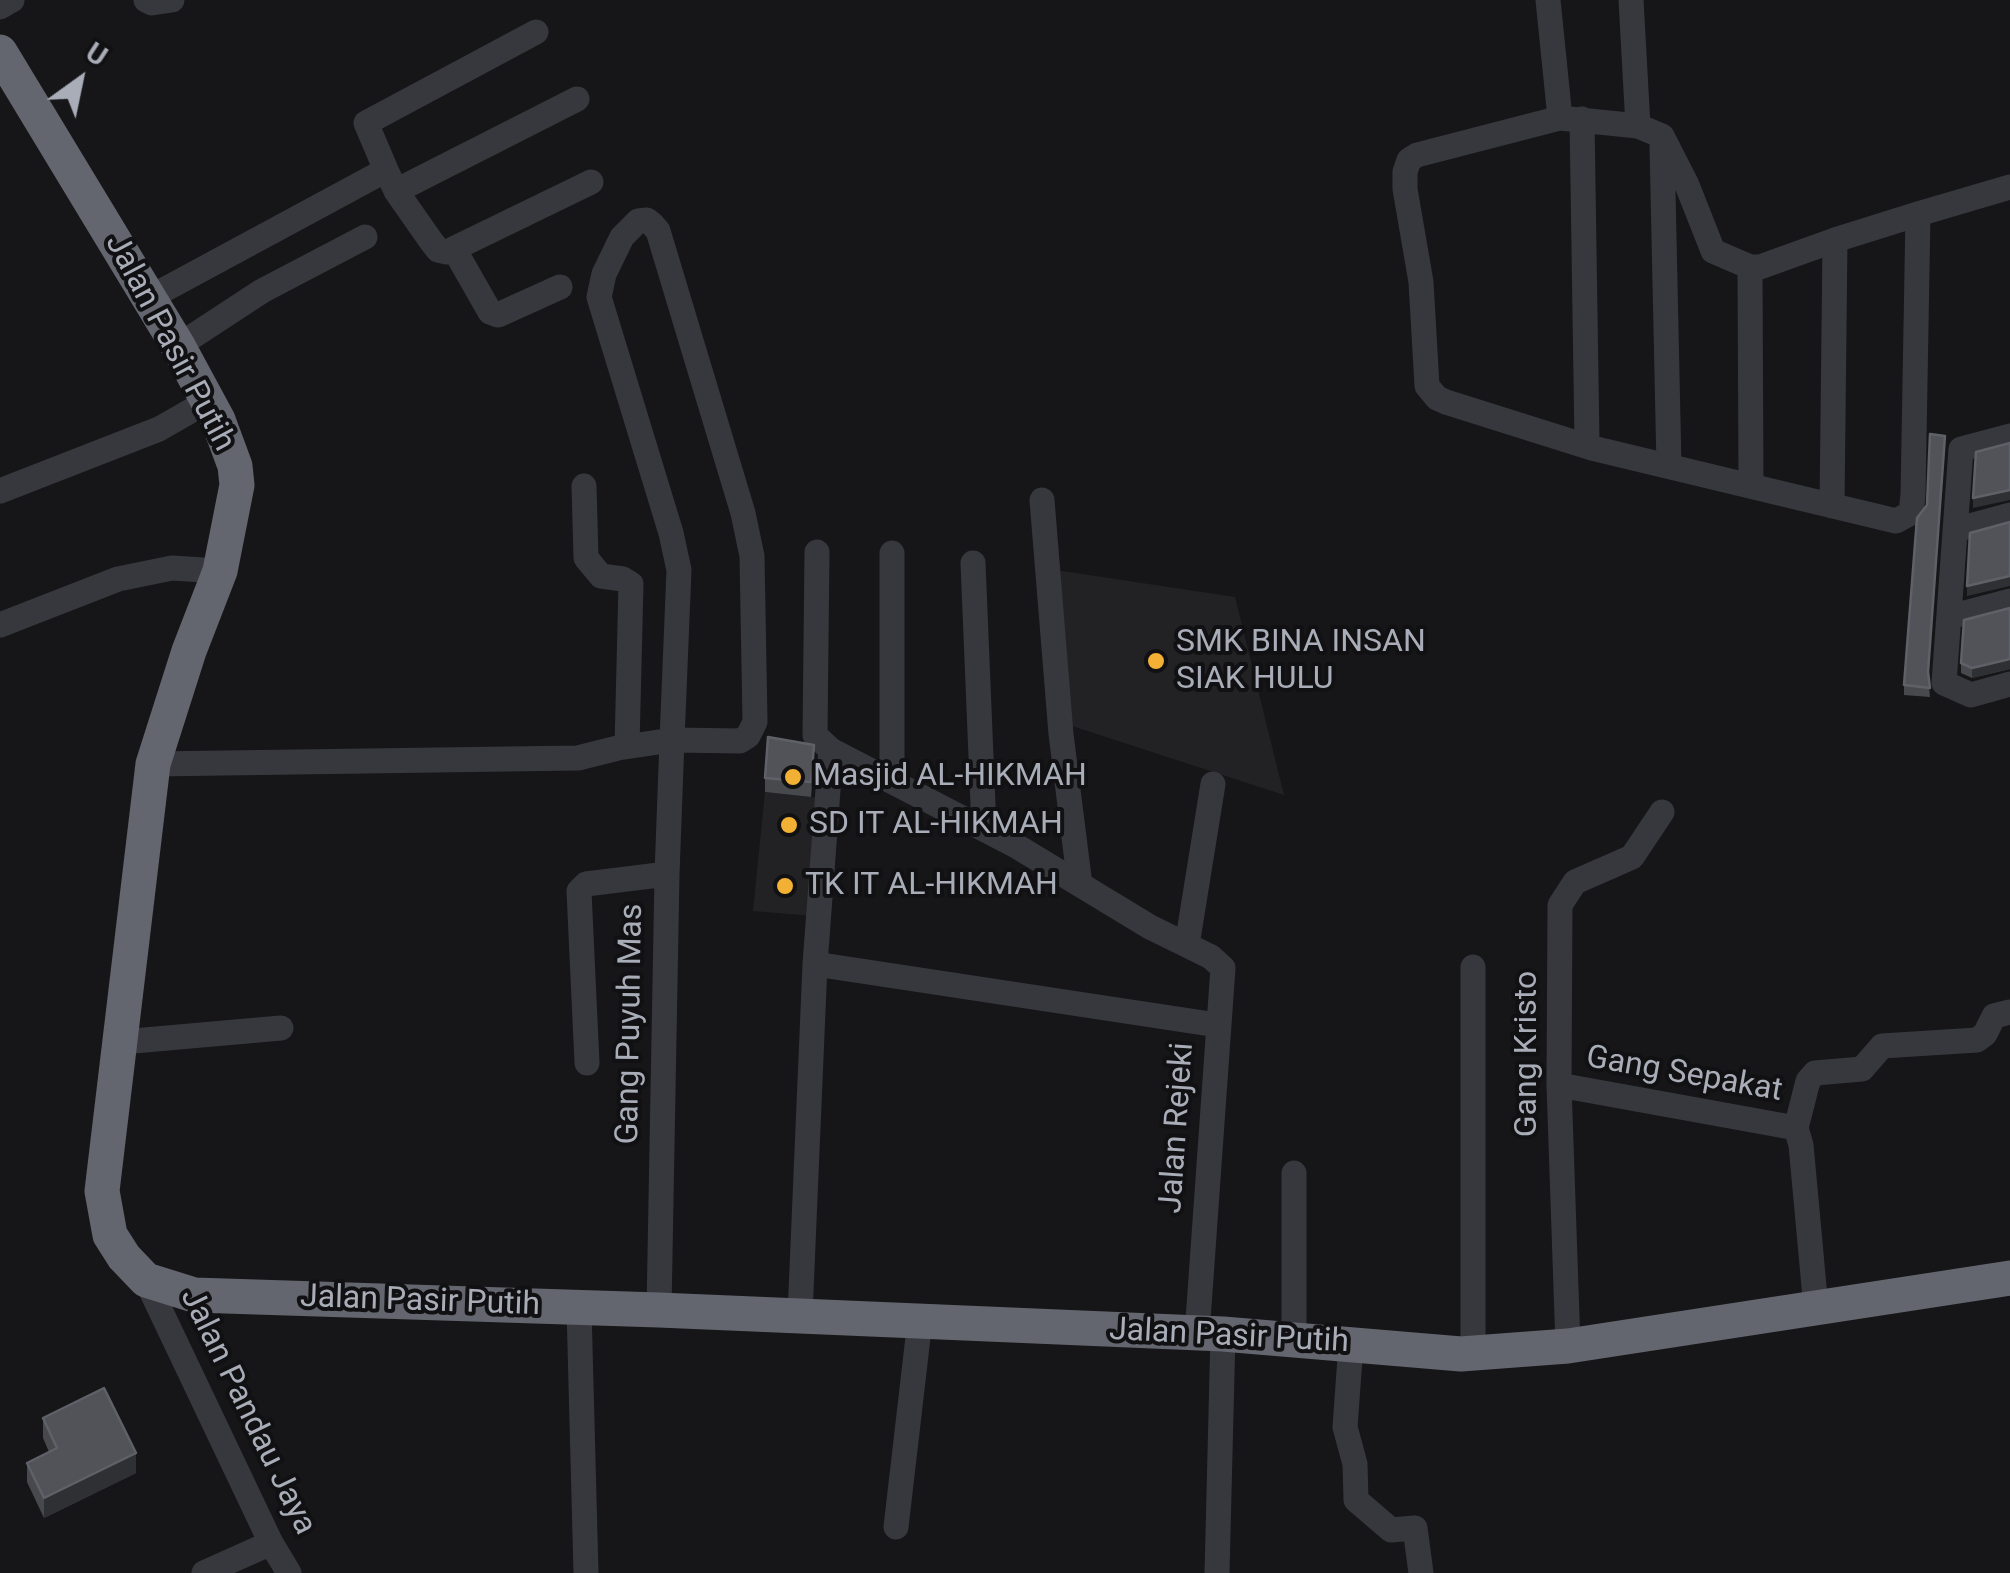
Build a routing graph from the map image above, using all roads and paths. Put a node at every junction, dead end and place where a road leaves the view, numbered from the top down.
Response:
1 (12, 0) edge
2 (146, 0) edge
3 (172, 0) edge
4 (1548, 0) edge
5 (1632, 0) edge
6 (0, 7) edge
7 (536, 32) dead end
8 (0, 52) edge
9 (577, 99) dead end
10 (1571, 119) junction
11 (1650, 131) junction
12 (391, 180) junction
13 (591, 182) dead end
14 (2010, 187) edge
15 (1918, 214) junction
16 (365, 237) dead end
17 (1835, 240) junction
18 (454, 249) junction
19 (1750, 268) junction
20 (560, 286) dead end
21 (149, 298) junction
22 (178, 346) junction
23 (208, 401) junction
24 (2010, 436) edge
25 (1592, 448) junction
26 (1669, 466) junction
27 (584, 486) dead end
28 (1751, 486) junction
29 (0, 492) edge
30 (1042, 500) dead end
31 (1832, 506) junction
32 (2010, 516) edge
33 (1955, 530) junction
34 (817, 552) dead end
35 (892, 553) dead end
36 (972, 563) dead end
37 (220, 571) junction
38 (2010, 601) edge
39 (1949, 617) junction
40 (0, 625) edge
41 (2010, 684) edge
42 (672, 740) junction
43 (627, 746) junction
44 (831, 750) junction
45 (154, 764) junction
46 (892, 780) junction
47 (1214, 784) dead end
48 (1662, 812) dead end
49 (984, 829) junction
50 (666, 874) junction
51 (1080, 885) junction
52 (1187, 945) junction
53 (816, 964) junction
54 (1473, 966) dead end
55 (2010, 1012) edge
56 (1217, 1025) junction
57 (282, 1028) dead end
58 (122, 1042) junction
59 (587, 1063) dead end
60 (1559, 1085) junction
61 (1796, 1128) junction
62 (1294, 1174) dead end
63 (2010, 1278) edge
64 (146, 1280) junction
65 (579, 1308) junction
66 (1816, 1308) junction
67 (659, 1310) junction
68 (800, 1316) junction
69 (920, 1320) junction
70 (1210, 1334) junction
71 (1294, 1340) junction
72 (1351, 1344) junction
73 (1568, 1346) junction
74 (1473, 1353) junction
75 (896, 1526) dead end
76 (277, 1563) edge
77 (204, 1573) edge
78 (586, 1573) edge
79 (1216, 1573) edge
80 (1421, 1573) edge

1 - 6 street
2 - 3 street
4 - 10 street
5 - 11 street
7 - 12 street
8 - 21 highway, Jalan Pasir Putih
9 - 12 street
10 - 11 street
10 - 25 street
10 - 25 street
11 - 19 street
11 - 26 street
12 - 18 street
12 - 21 street
13 - 18 street
14 - 15 street
15 - 17 street
15 - 31 street
16 - 22 street
17 - 19 street
17 - 31 street
18 - 20 street
19 - 28 street
21 - 22 highway, Jalan Pasir Putih
22 - 23 highway, Jalan Pasir Putih
23 - 29 street
23 - 37 highway, Jalan Pasir Putih
24 - 33 street
25 - 26 street
26 - 28 street
27 - 43 street
28 - 31 street
30 - 51 street
32 - 33 street
33 - 39 street
34 - 44 street
35 - 46 street
36 - 49 street
37 - 40 street
37 - 45 highway, Jalan Pasir Putih
38 - 39 street
39 - 41 street
42 - 42 street, Gang Puyuh Mas
42 - 43 street
42 - 50 street, Gang Puyuh Mas
43 - 45 street
44 - 46 street, Jalan Rejeki
44 - 53 street
45 - 58 highway, Jalan Pasir Putih
46 - 49 street, Jalan Rejeki
47 - 52 street
48 - 60 street, Gang Kristo
49 - 51 street, Jalan Rejeki
50 - 59 street
50 - 67 street, Gang Puyuh Mas
51 - 52 street, Jalan Rejeki
52 - 56 street, Jalan Rejeki
53 - 56 street
53 - 68 street
54 - 74 street
55 - 61 street
56 - 70 street, Jalan Rejeki
57 - 58 street
58 - 64 highway, Jalan Pasir Putih
60 - 61 street, Gang Sepakat
60 - 73 street, Gang Kristo
61 - 66 street, Gang Sepakat
62 - 71 street
63 - 66 highway, Jalan Pasir Putih
64 - 65 highway, Jalan Pasir Putih
64 - 76 street, Jalan Pandau Jaya
65 - 67 highway, Jalan Pasir Putih
65 - 78 street
66 - 73 highway, Jalan Pasir Putih
67 - 68 highway, Jalan Pasir Putih
68 - 69 highway, Jalan Pasir Putih
69 - 70 highway, Jalan Pasir Putih
69 - 75 street
70 - 71 highway, Jalan Pasir Putih
70 - 79 street, Jalan Rejeki
71 - 72 highway, Jalan Pasir Putih
72 - 74 highway, Jalan Pasir Putih
72 - 80 street
73 - 74 highway, Jalan Pasir Putih
76 - 77 street

